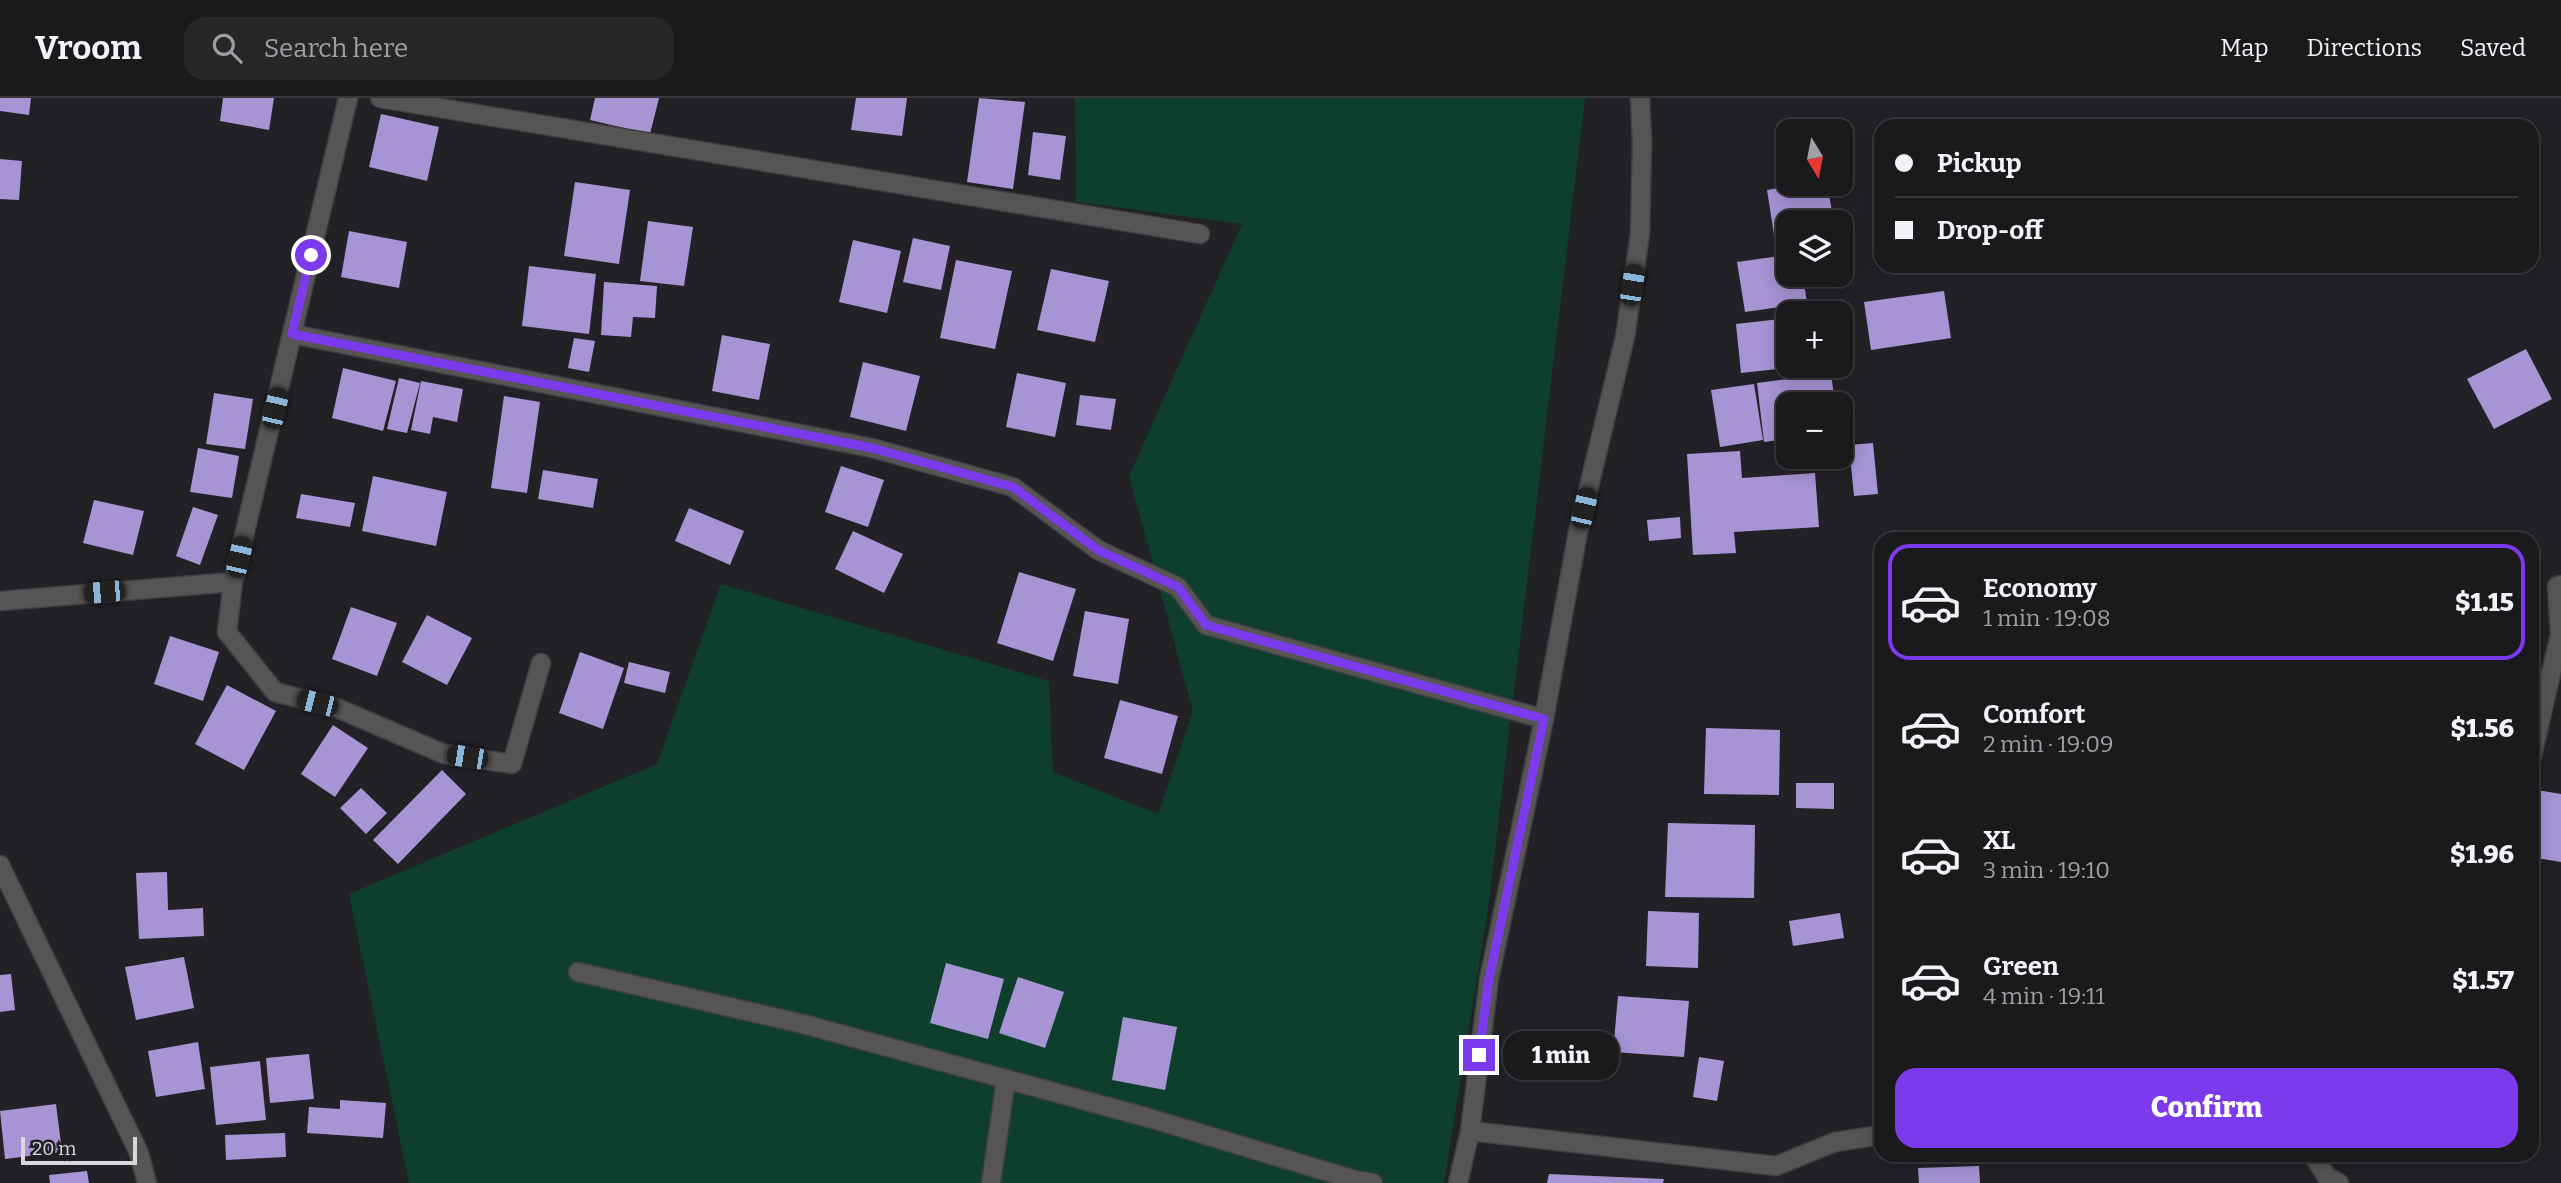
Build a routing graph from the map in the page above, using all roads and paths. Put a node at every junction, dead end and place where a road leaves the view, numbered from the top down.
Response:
1 (348, 98) edge
2 (380, 98) edge
3 (1640, 98) edge
4 (1200, 234) dead end
5 (292, 334) junction
6 (233, 582) junction
7 (2561, 585) edge
8 (0, 601) edge
9 (541, 663) dead end
10 (1544, 719) junction
11 (2539, 726) edge
12 (0, 865) edge
13 (578, 972) dead end
14 (1006, 1079) junction
15 (1470, 1131) junction
16 (1874, 1136) edge
17 (2317, 1162) edge
18 (1774, 1175) edge
19 (2329, 1181) edge
20 (146, 1183) edge
21 (991, 1183) edge
22 (1373, 1183) edge
23 (1458, 1183) edge

1 - 5 street
2 - 4 street
3 - 10 street
5 - 6 street
5 - 10 street
6 - 8 street
6 - 9 street
7 - 11 street
10 - 15 street
12 - 20 street
13 - 14 street
14 - 21 street
14 - 22 street
15 - 18 street
15 - 23 street
16 - 18 street
17 - 19 street

